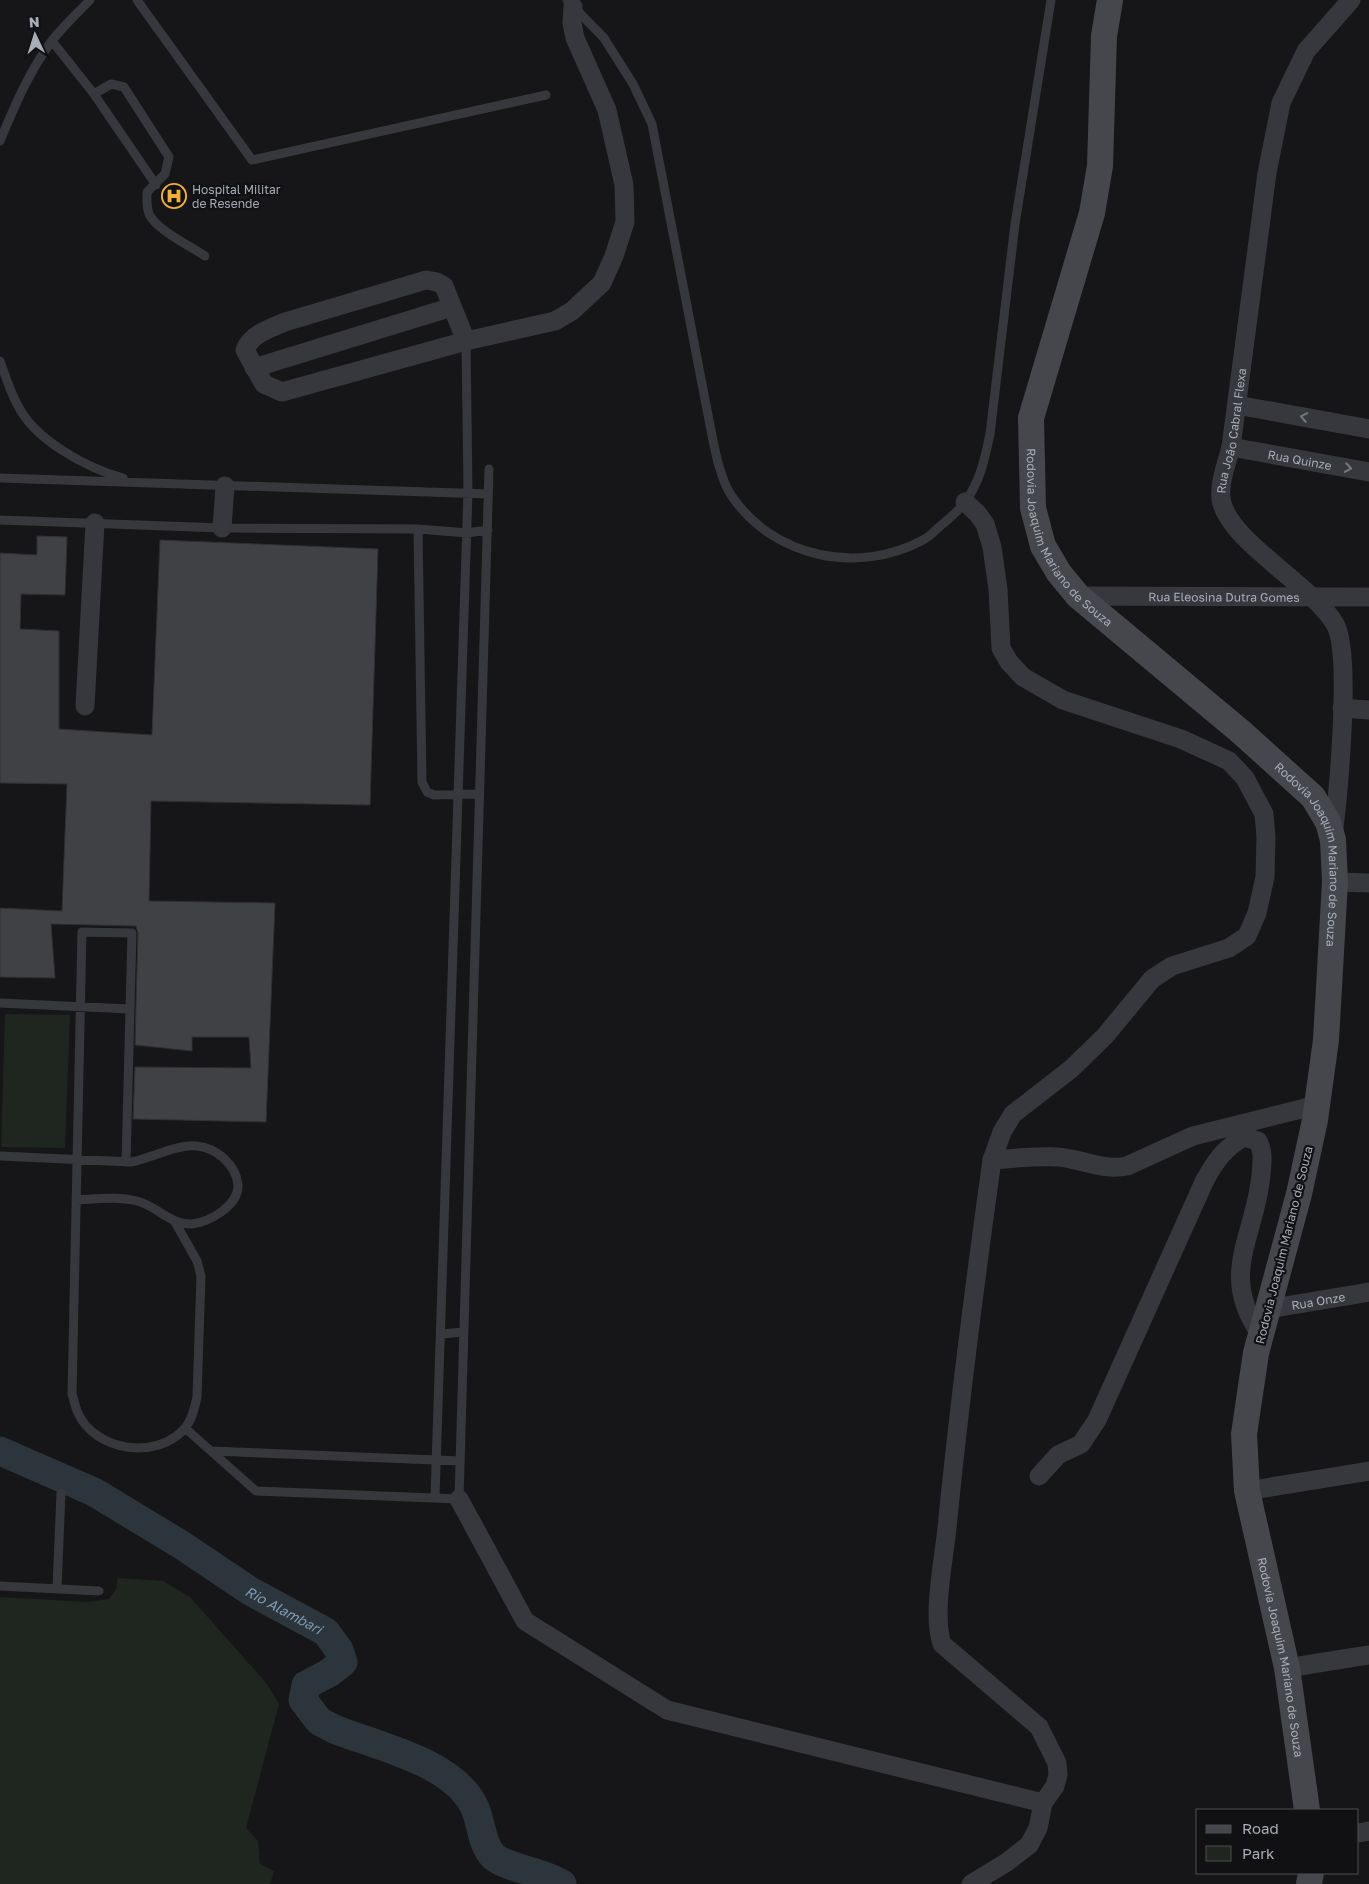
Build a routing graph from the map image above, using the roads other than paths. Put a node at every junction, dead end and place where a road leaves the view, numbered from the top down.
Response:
1 (90, 0) edge
2 (137, 0) edge
3 (1051, 0) edge
4 (1110, 0) edge
5 (1351, 0) edge
6 (570, 3) edge
7 (52, 40) junction
8 (94, 94) junction
9 (546, 95) dead end
10 (0, 141) edge
11 (156, 185) junction
12 (205, 256) dead end
13 (452, 307) junction
14 (466, 341) junction
15 (0, 361) edge
16 (254, 368) junction
17 (1237, 405) junction
18 (1369, 429) edge
19 (1231, 447) junction
20 (489, 469) dead end
21 (1369, 472) edge
22 (0, 478) edge
23 (135, 482) junction
24 (225, 486) junction
25 (468, 492) junction
26 (488, 494) junction
27 (965, 502) junction
28 (0, 520) edge
29 (95, 523) junction
30 (222, 528) junction
31 (418, 529) junction
32 (488, 530) junction
33 (467, 533) junction
34 (1078, 596) junction
35 (1310, 596) junction
36 (1369, 598) edge
37 (85, 706) dead end
38 (1342, 708) junction
39 (1369, 710) edge
40 (478, 794) junction
41 (460, 795) junction
42 (1333, 840) junction
43 (1335, 882) junction
44 (1369, 883) edge
45 (0, 1003) edge
46 (81, 1007) junction
47 (130, 1009) junction
48 (1317, 1105) junction
49 (0, 1156) edge
50 (77, 1159) junction
51 (992, 1160) junction
52 (126, 1162) junction
53 (76, 1200) junction
54 (175, 1222) junction
55 (1369, 1292) edge
56 (1268, 1309) junction
57 (463, 1332) junction
58 (442, 1334) junction
59 (1261, 1335) junction
60 (185, 1428) junction
61 (210, 1451) junction
62 (438, 1460) junction
63 (460, 1461) junction
64 (1369, 1472) edge
65 (1039, 1476) dead end
66 (1247, 1492) junction
67 (61, 1494) dead end
68 (436, 1497) junction
69 (459, 1499) junction
70 (0, 1586) edge
71 (56, 1588) junction
72 (99, 1591) dead end
73 (1369, 1655) edge
74 (1288, 1668) junction
75 (1043, 1803) junction
76 (1307, 1809) edge
77 (971, 1884) edge

1 - 7 lane
2 - 9 lane
3 - 27 lane
4 - 34 main road, Rodovia Joaquim Mariano de Souza
5 - 17 street, Rua João Cabral Flexa
6 - 14 street
6 - 27 lane
7 - 8 lane
7 - 10 lane
8 - 11 lane
8 - 11 lane
11 - 12 lane
13 - 14 street
13 - 16 street
13 - 16 street
14 - 16 street
14 - 25 lane
15 - 23 lane
18 -> 17 street
17 - 19 street, Rua João Cabral Flexa
19 -> 21 street, Rua Quinze
19 - 35 street, Rua João Cabral Flexa
20 - 26 lane
22 - 23 lane
23 - 24 lane
24 - 25 lane
24 - 30 street
25 - 26 lane
25 - 33 lane
26 - 32 lane
27 - 51 street
28 - 29 lane
29 - 30 lane
29 - 37 street
30 - 31 lane
31 - 33 lane
31 - 41 lane
32 - 33 lane
32 - 40 lane
33 - 41 lane
34 - 35 street, Rua Eleosina Dutra Gomes
34 - 42 main road, Rodovia Joaquim Mariano de Souza
35 - 36 street, Rua Eleosina Dutra Gomes
35 - 38 street, Rua João Cabral Flexa
38 - 39 street
38 - 42 street, Rua João Cabral Flexa
40 - 41 lane
40 - 57 lane
41 - 58 lane
42 - 43 main road, Rodovia Joaquim Mariano de Souza
43 - 44 street
43 - 48 main road, Rodovia Joaquim Mariano de Souza
45 - 46 lane
46 - 47 lane
46 - 47 lane
46 - 50 lane
47 - 52 lane
48 - 51 street
48 - 56 main road, Rodovia Joaquim Mariano de Souza
49 - 50 lane
50 - 52 lane
50 - 53 lane
51 - 75 street
52 - 54 lane
53 - 54 lane
53 - 60 lane
54 - 60 lane
55 - 56 street, Rua Onze
56 - 59 main road, Rodovia Joaquim Mariano de Souza
57 - 58 lane
57 - 63 lane
58 - 62 lane
59 - 65 street
59 - 66 main road, Rodovia Joaquim Mariano de Souza
60 - 61 lane
61 - 62 lane
61 - 68 lane
62 - 63 lane
62 - 68 lane
63 - 69 lane
64 - 66 street
66 - 74 main road, Rodovia Joaquim Mariano de Souza
67 - 71 lane
68 - 69 lane
69 - 75 street
70 - 71 lane
71 - 72 lane
73 - 74 street
74 - 76 main road, Rodovia Joaquim Mariano de Souza
75 - 77 street

